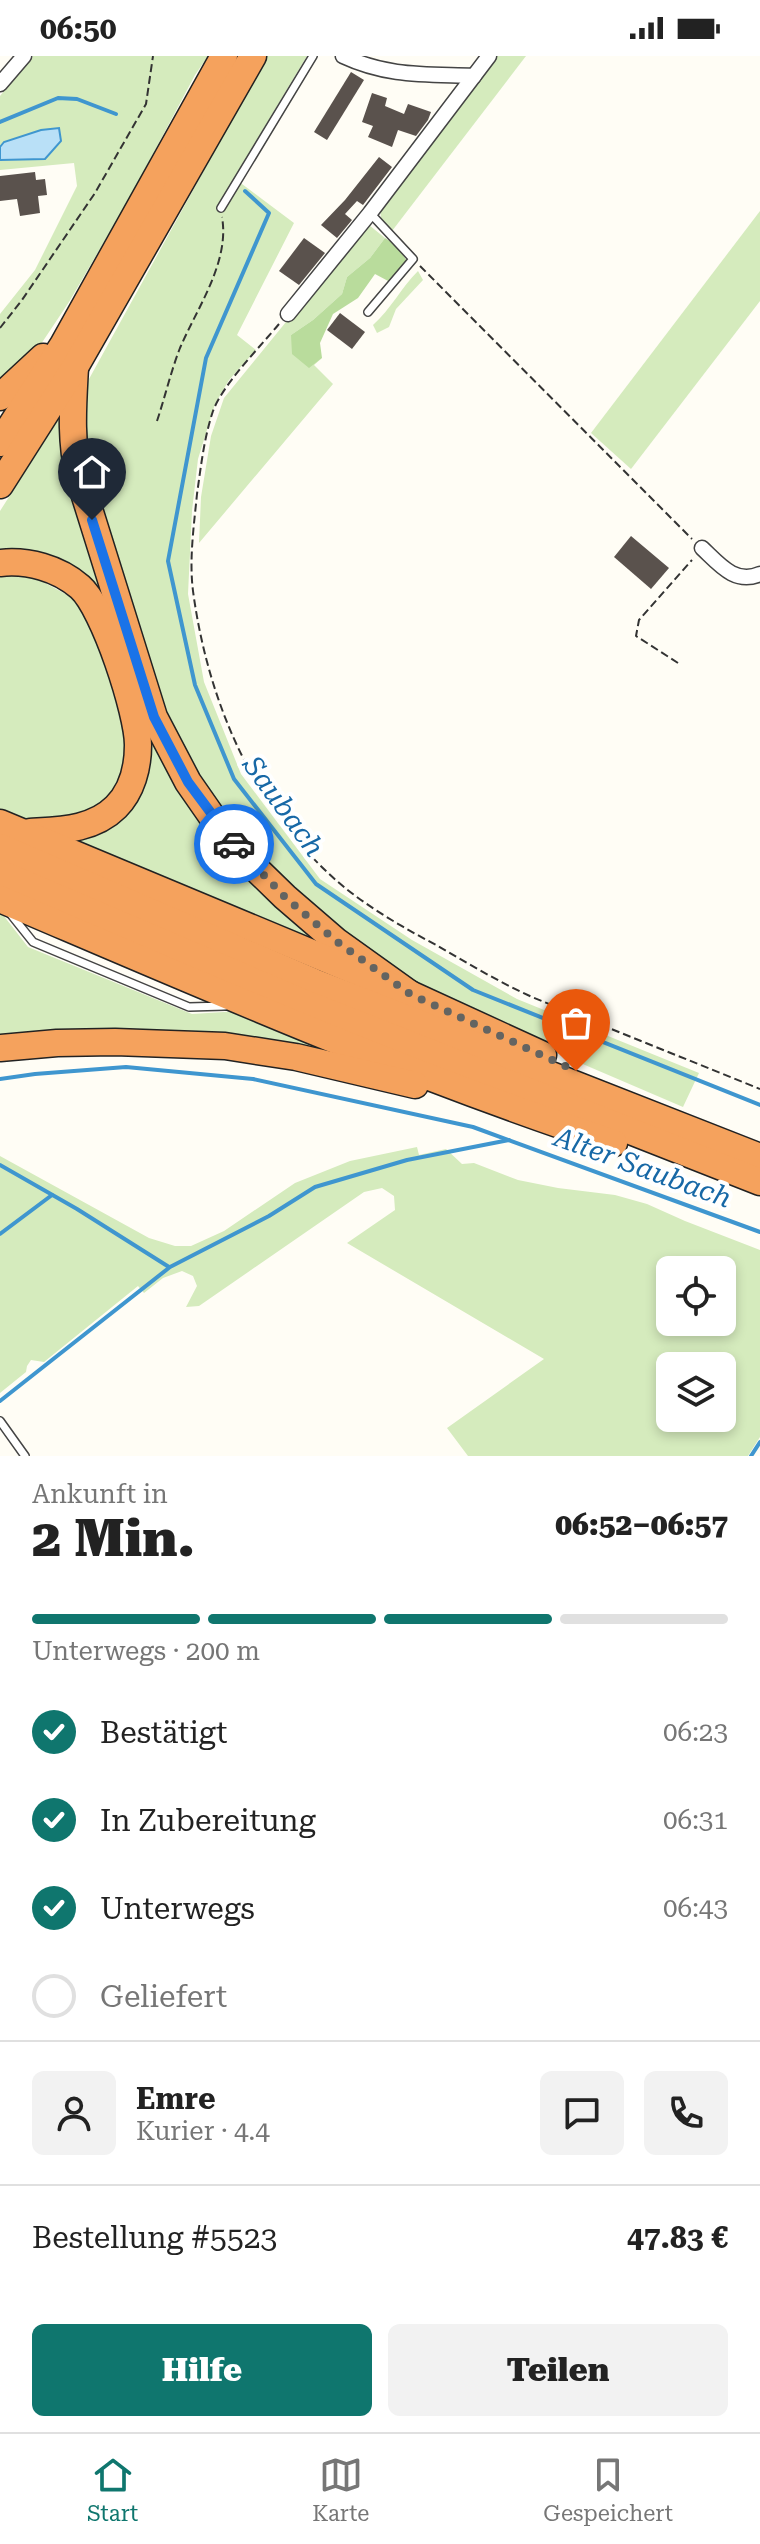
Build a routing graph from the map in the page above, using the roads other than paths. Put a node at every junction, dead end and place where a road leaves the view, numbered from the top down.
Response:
1 (24, 56) edge
2 (224, 56) edge
3 (253, 56) edge
4 (313, 56) edge
5 (343, 56) edge
6 (489, 56) edge
7 (474, 76) junction
8 (0, 84) edge
9 (221, 208) road end
10 (370, 213) junction
11 (368, 312) dead end
12 (288, 314) road end
13 (69, 356) junction
14 (0, 397) edge
15 (0, 443) edge
16 (0, 485) edge
17 (707, 553) road end
18 (0, 563) edge
19 (760, 574) edge
20 (11, 828) edge
21 (0, 847) edge
22 (0, 873) edge
23 (0, 900) edge
24 (410, 994) junction
25 (0, 1048) edge
26 (598, 1094) junction
27 (477, 1095) junction
28 (760, 1157) edge
29 (760, 1185) edge
30 (0, 1421) edge
31 (25, 1456) edge

1 - 8 street
2 - 13 highway
3 - 13 highway
4 - 9 lane
5 - 7 street
6 - 7 street
7 - 10 street
10 - 11 lane
10 - 12 street
13 - 14 highway
13 - 15 highway
13 - 16 highway
13 - 24 highway
17 - 19 street
18 - 20 highway
20 - 24 highway
21 - 26 highway
22 - 29 highway
23 - 27 highway
24 - 26 highway
25 - 27 highway
26 - 28 highway
27 - 29 highway
30 - 31 lane

